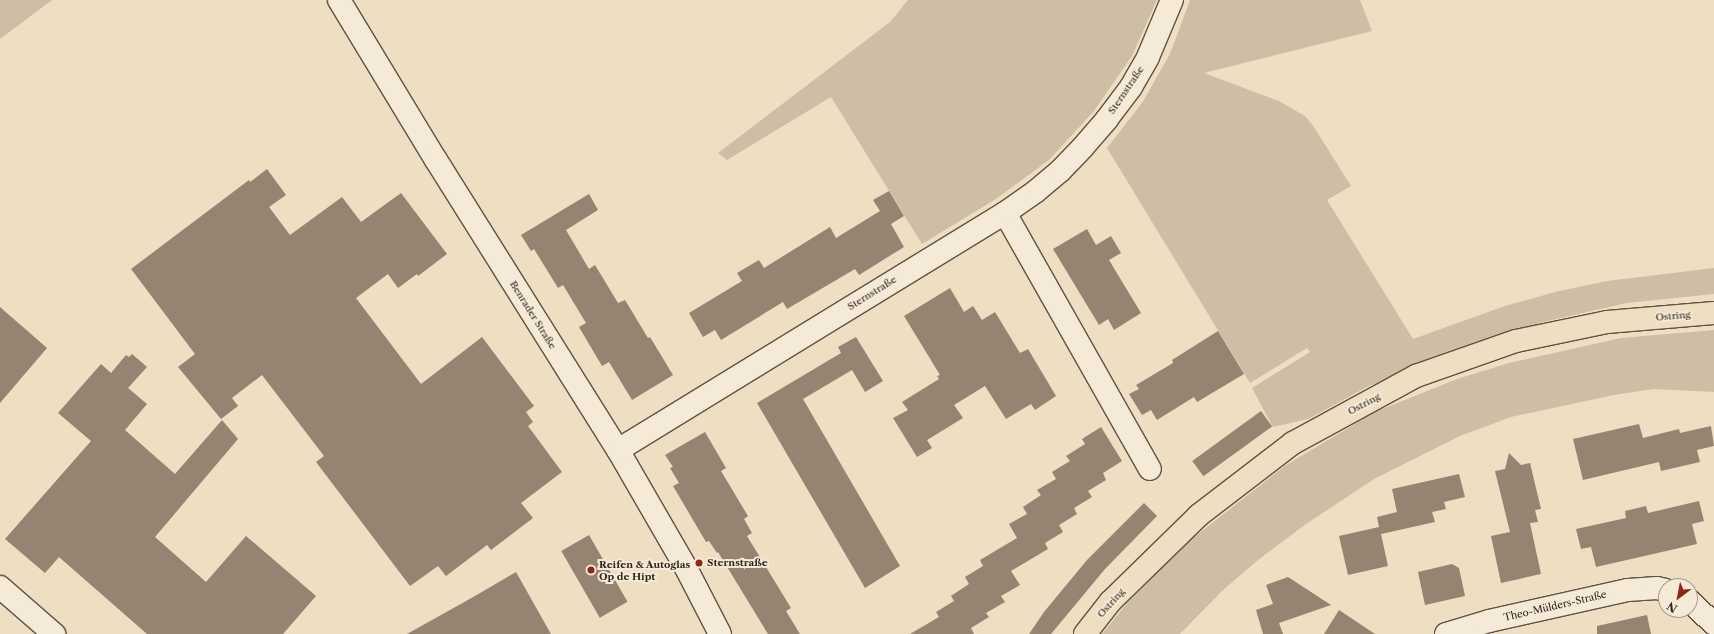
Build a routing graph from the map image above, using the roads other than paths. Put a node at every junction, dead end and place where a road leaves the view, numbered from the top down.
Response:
1 (339, 0) edge
2 (1172, 0) edge
3 (1005, 212) junction
4 (1714, 313) edge
5 (618, 450) junction
6 (1150, 469) dead end
7 (0, 587) edge
8 (1658, 588) edge
9 (1698, 609) edge
10 (1714, 624) edge
11 (54, 634) edge
12 (720, 634) edge
13 (1085, 634) edge
14 (1446, 634) edge

1 - 5 street, Benrader Straße
2 - 3 street, Sternstraße
3 - 5 street, Sternstraße
3 - 6 street
4 - 13 main road, Ostring
5 - 12 street, Benrader Straße
7 - 11 street
8 - 14 street, Theo-Mülders-Straße
9 - 10 street

